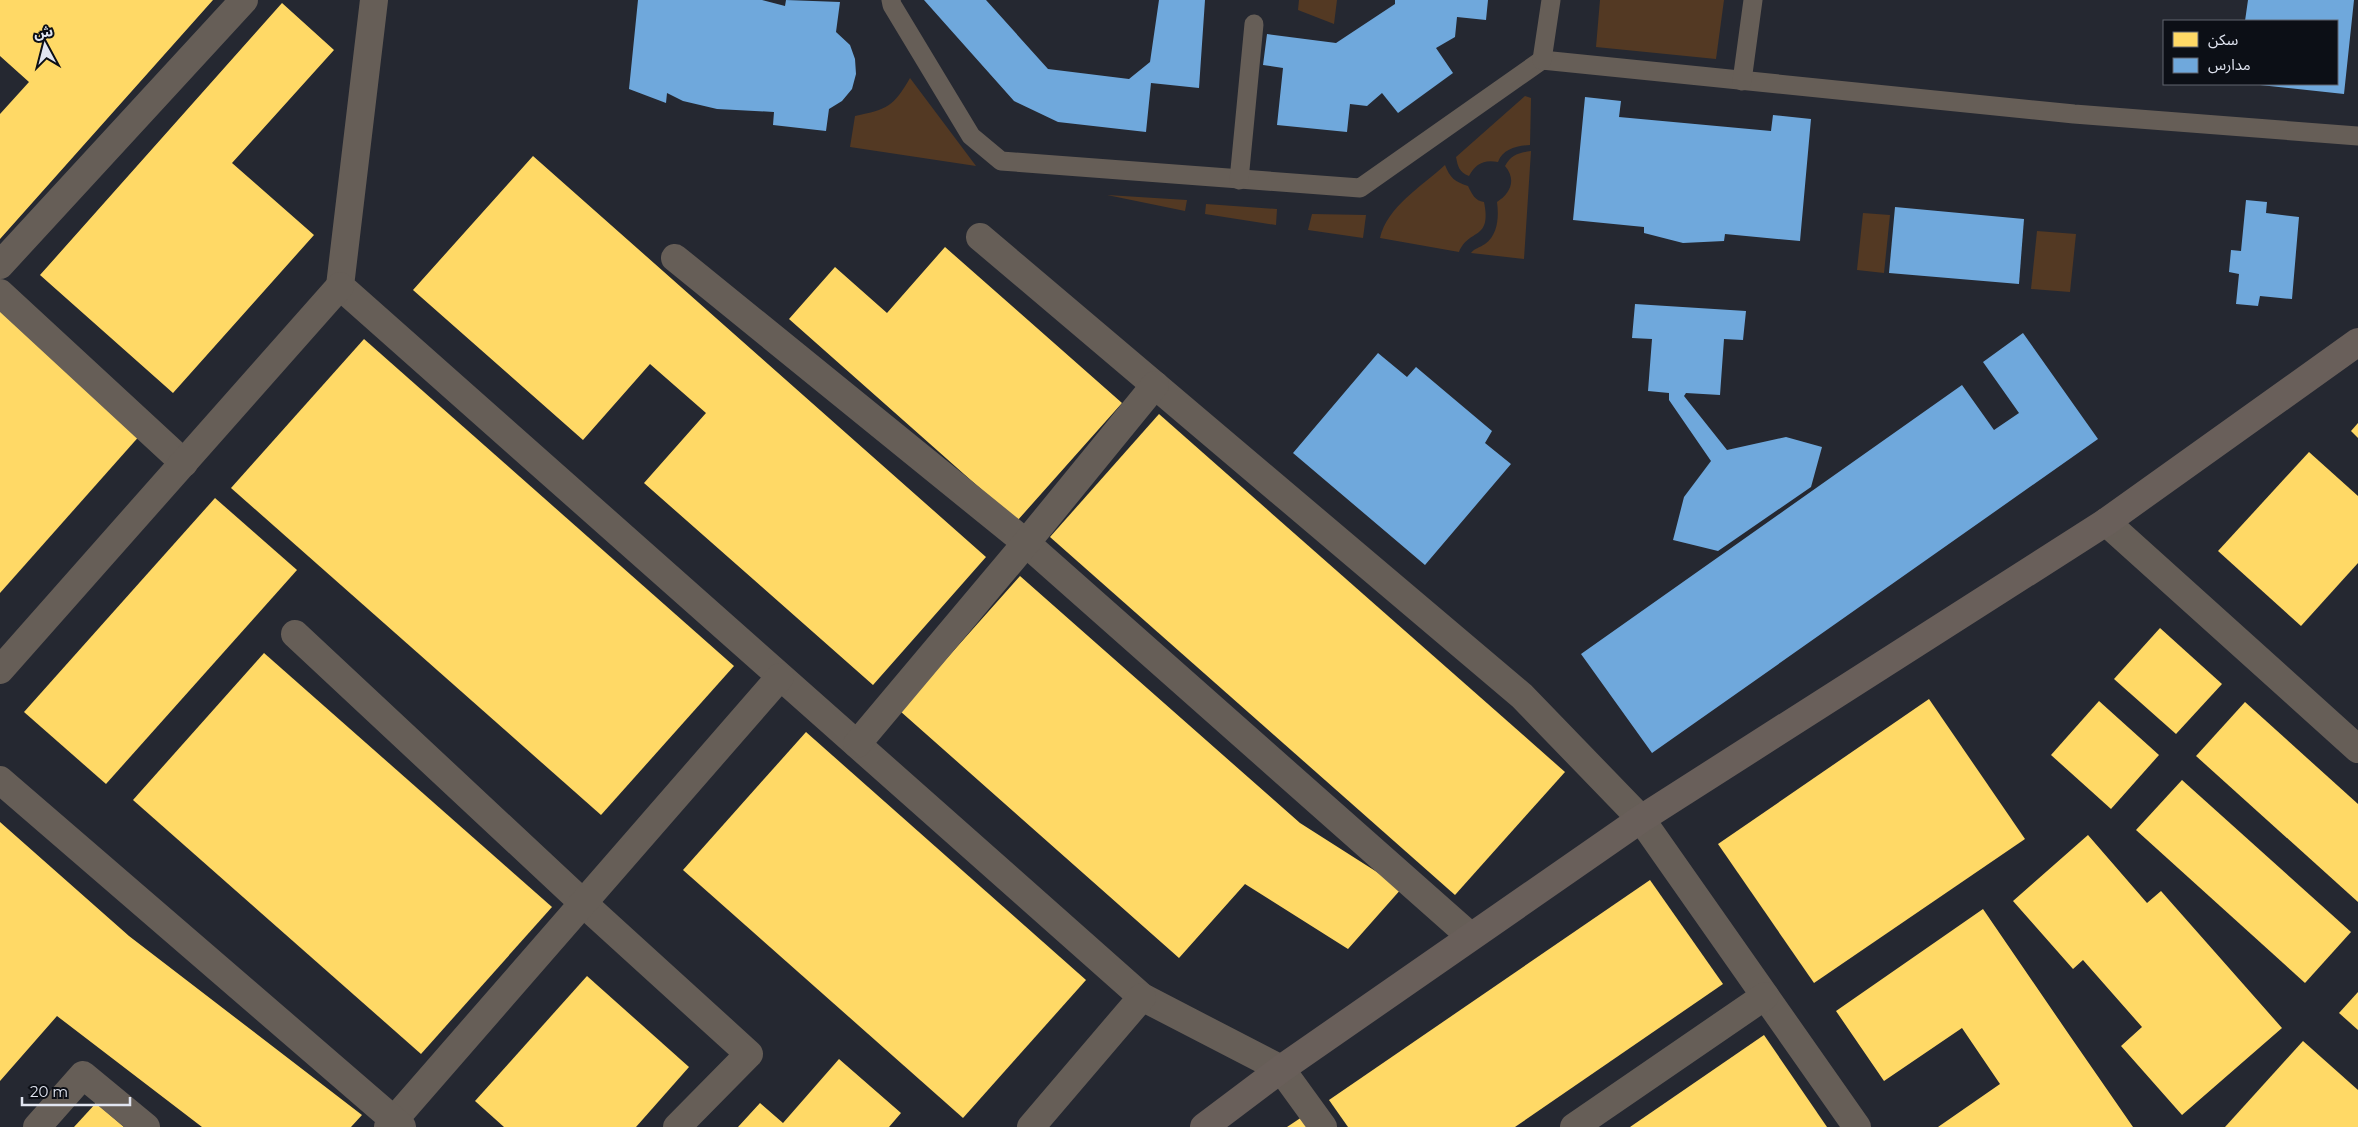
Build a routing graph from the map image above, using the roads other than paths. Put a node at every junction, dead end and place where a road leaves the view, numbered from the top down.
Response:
1 (244, 0) edge
2 (374, 0) edge
3 (891, 0) edge
4 (1551, 0) edge
5 (1753, 0) edge
6 (1254, 24) dead end
7 (1542, 60) junction
8 (1742, 81) junction
9 (2358, 136) edge
10 (1239, 180) junction
11 (980, 237) dead end
12 (675, 258) dead end
13 (0, 265) edge
14 (340, 286) junction
15 (0, 293) edge
16 (2358, 342) edge
17 (1155, 385) junction
18 (184, 463) junction
19 (2106, 522) junction
20 (1026, 543) junction
21 (294, 634) dead end
22 (0, 670) edge
23 (780, 676) junction
24 (857, 744) junction
25 (2358, 749) edge
26 (0, 780) edge
27 (1641, 819) junction
28 (583, 904) junction
29 (1470, 936) junction
30 (1764, 996) junction
31 (1142, 997) junction
32 (1281, 1069) junction
33 (395, 1125) edge
34 (37, 1127) edge
35 (146, 1127) edge
36 (677, 1127) edge
37 (1031, 1127) edge
38 (1204, 1127) edge
39 (1323, 1127) edge
40 (1574, 1127) edge
41 (1857, 1127) edge

1 - 13 street
2 - 14 street
3 - 10 lane
4 - 7 lane
5 - 8 lane
6 - 10 lane
7 - 8 lane
7 - 10 lane
8 - 9 lane
11 - 17 street
12 - 20 street
14 - 18 street
14 - 23 street
15 - 18 street
16 - 19 main road
17 - 20 street
17 - 27 street
18 - 22 street
19 - 25 street
19 - 27 main road
20 - 24 street
20 - 29 street
21 - 28 street
23 - 24 street
23 - 28 street
24 - 31 street
26 - 33 street
27 - 29 main road
27 - 30 street
28 - 33 street
28 - 36 street
29 - 32 main road
30 - 40 street
30 - 41 street
31 - 32 street
31 - 37 street
32 - 38 main road
32 - 39 street
34 - 35 street

